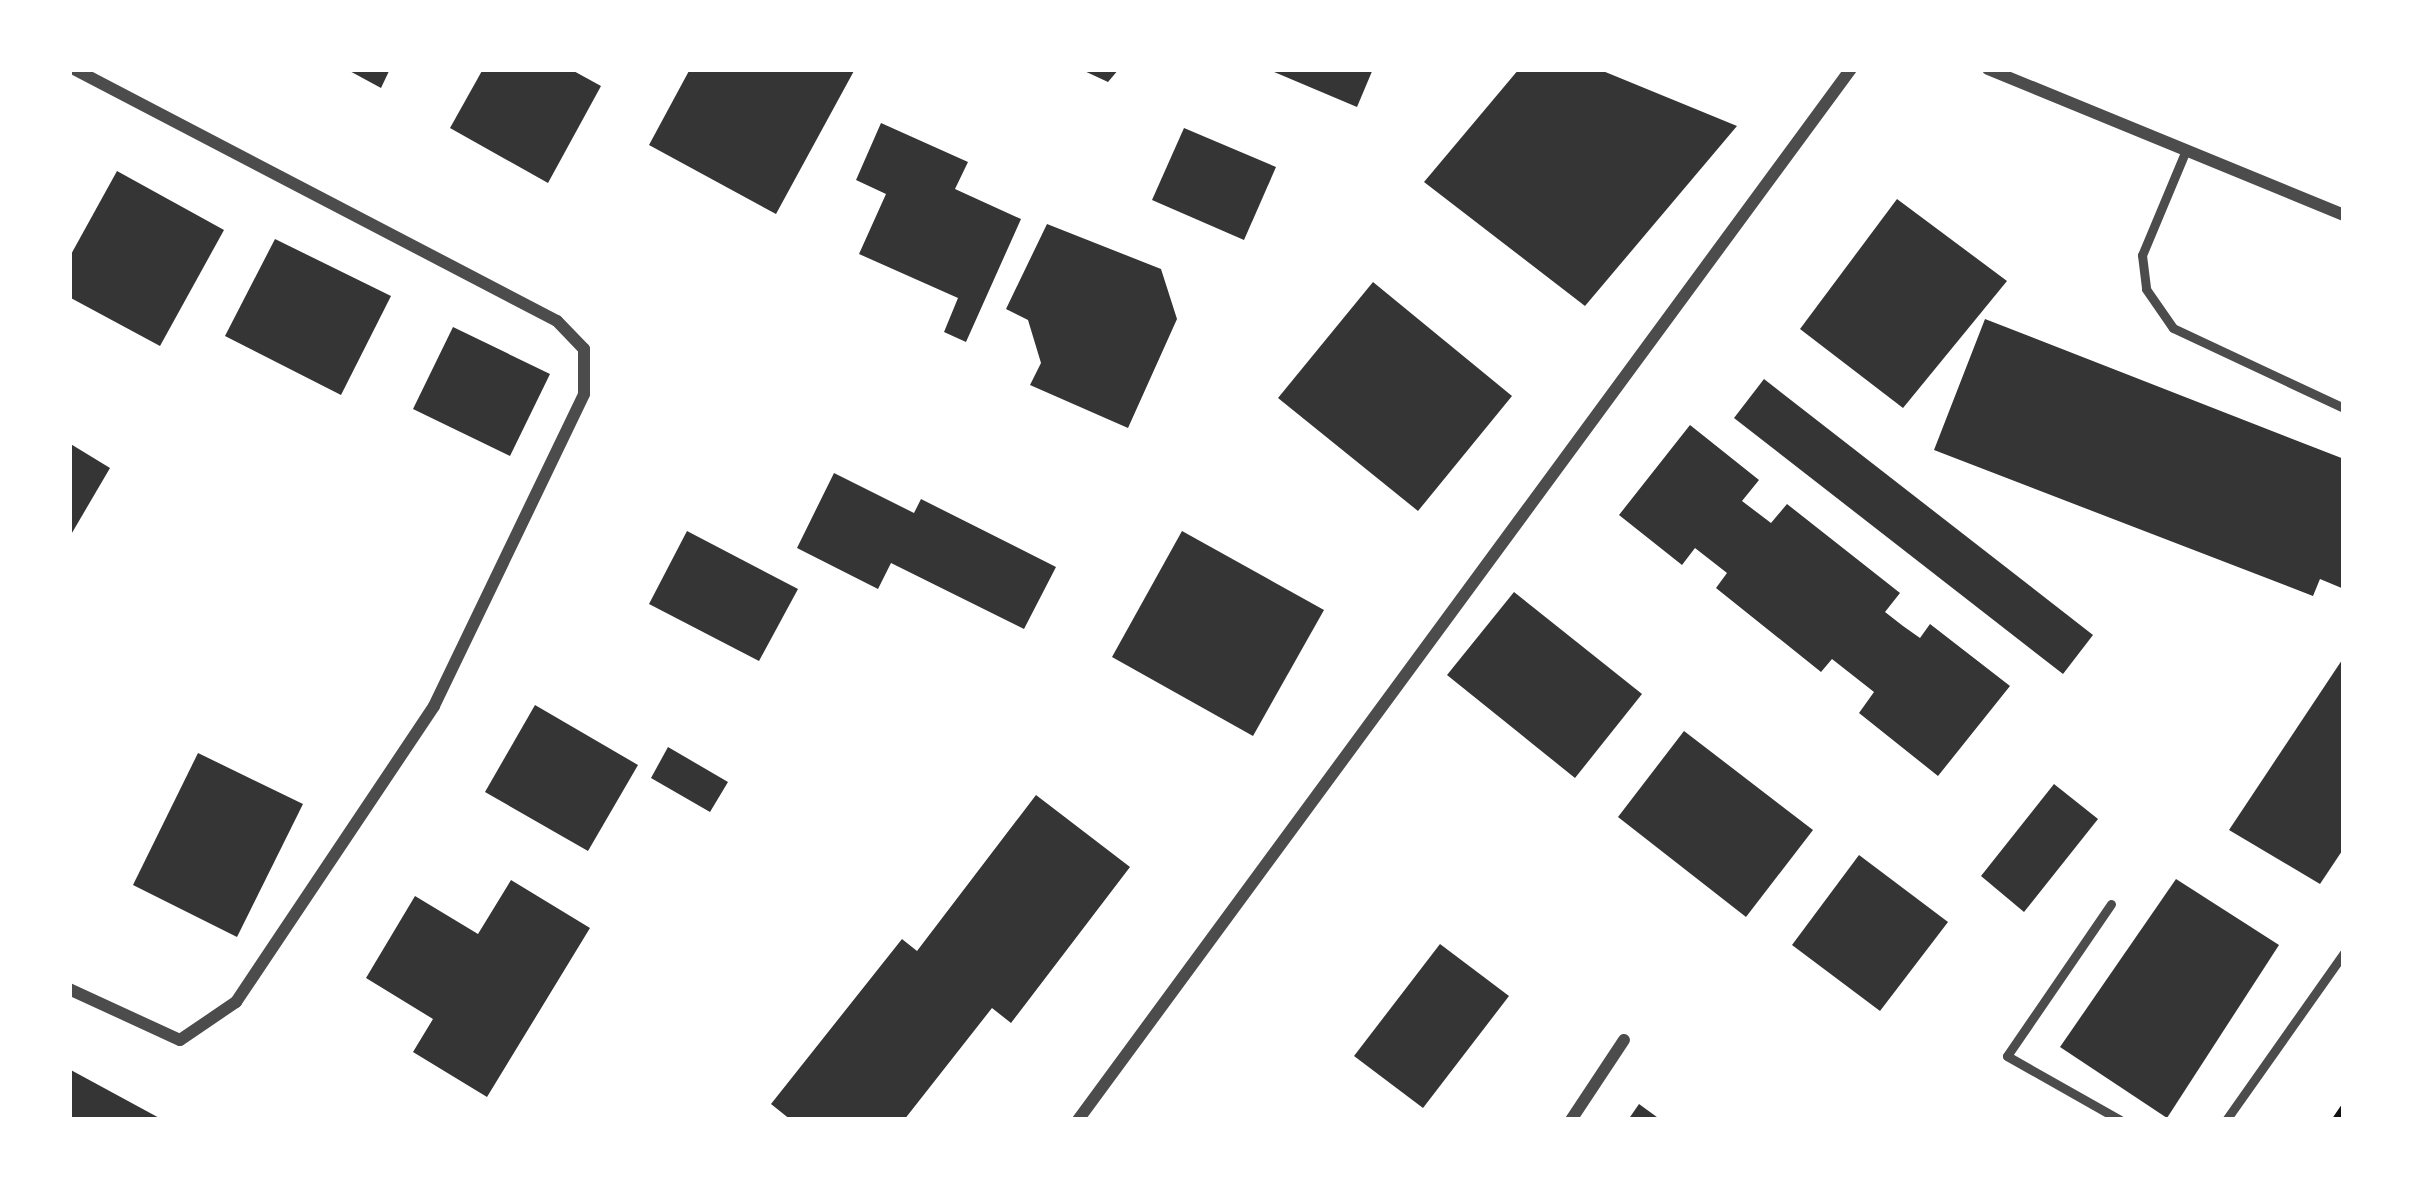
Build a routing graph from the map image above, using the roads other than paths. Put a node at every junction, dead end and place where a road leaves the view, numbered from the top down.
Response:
1 (74, 69) edge
2 (1850, 69) edge
3 (1988, 69) edge
4 (2186, 150) junction
5 (2344, 215) edge
6 (2344, 408) edge
7 (2111, 904) dead end
8 (2344, 952) edge
9 (69, 989) edge
10 (1624, 1040) dead end
11 (1078, 1120) edge
12 (1571, 1120) edge
13 (2120, 1120) edge
14 (2226, 1120) edge

1 - 9 street
2 - 11 street
3 - 4 street
4 - 5 street
4 - 6 lane
7 - 13 lane
8 - 14 lane
10 - 12 street

